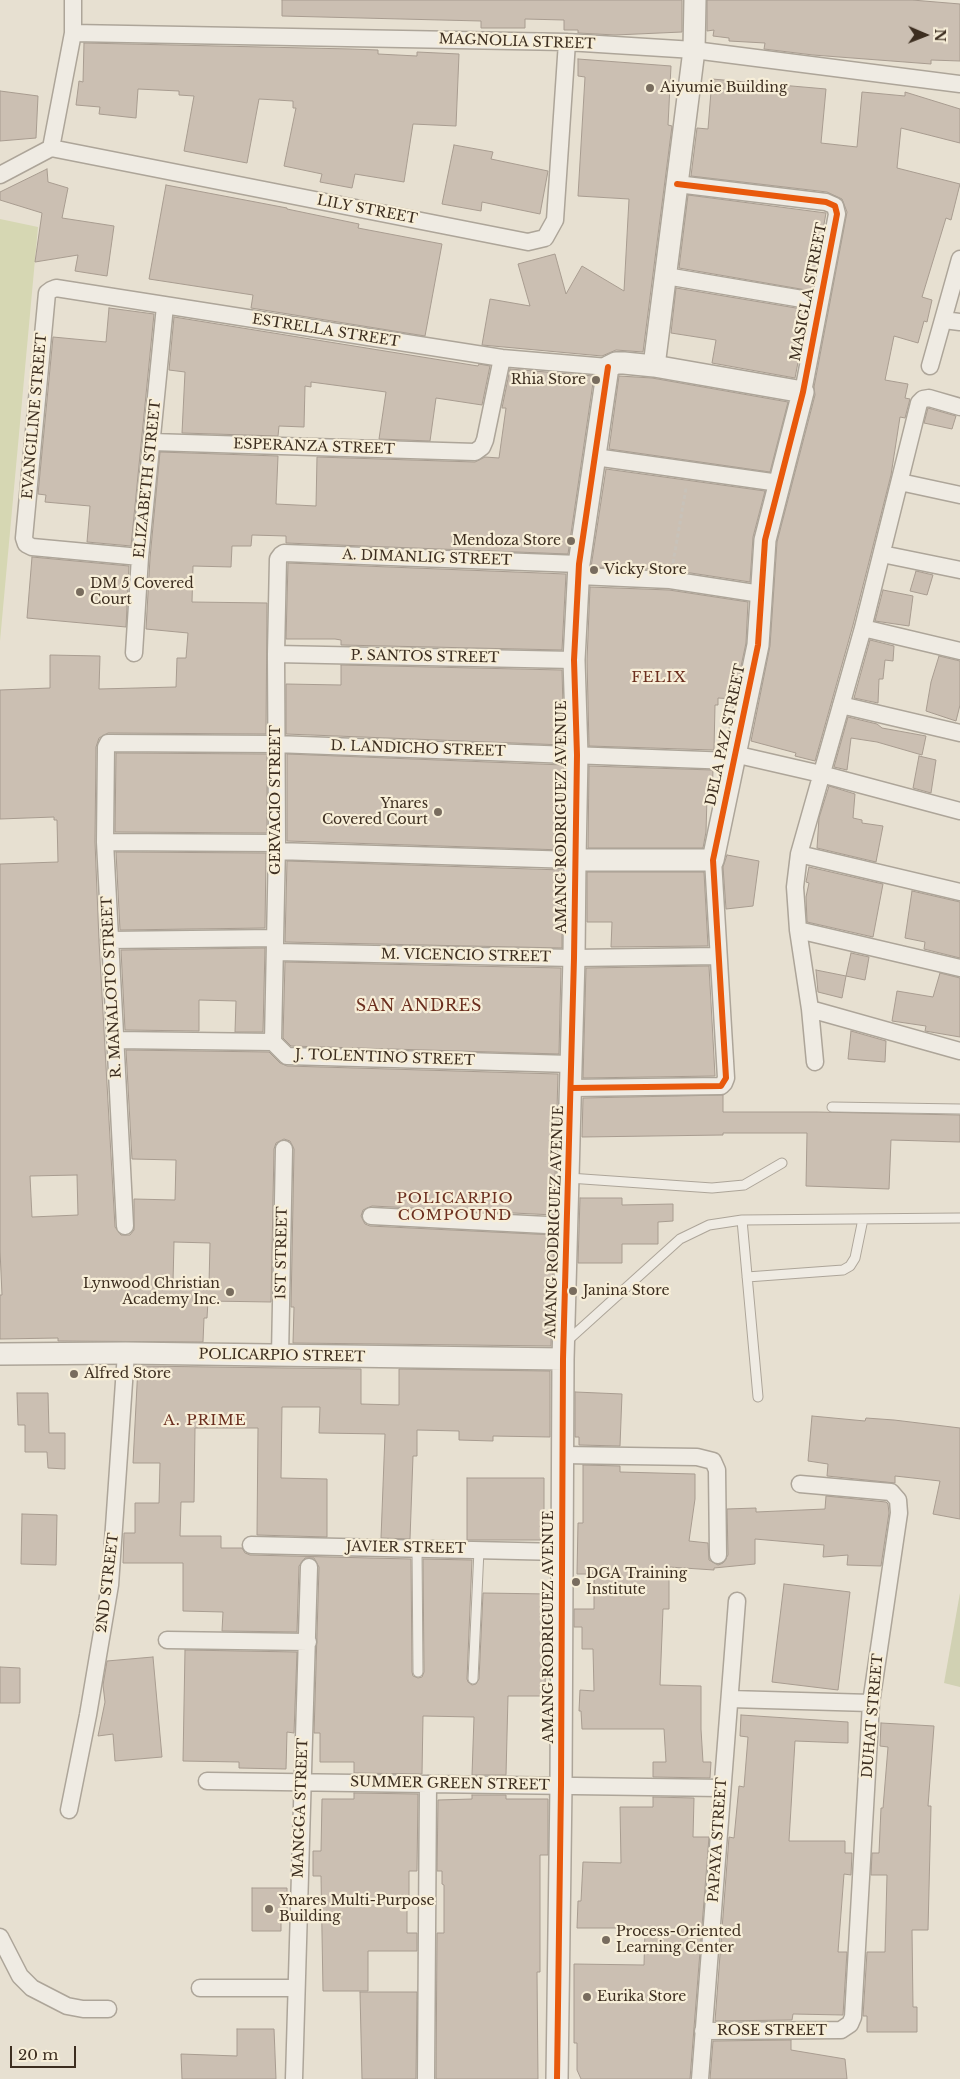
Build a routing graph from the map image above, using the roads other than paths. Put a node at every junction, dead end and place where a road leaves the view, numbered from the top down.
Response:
1 (73, 0) edge
2 (695, 0) edge
3 (72, 33) junction
4 (567, 42) junction
5 (694, 50) junction
6 (960, 84) edge
7 (51, 148) junction
8 (0, 175) edge
9 (677, 184) junction
10 (960, 259) edge
11 (666, 276) junction
12 (47, 293) joint
13 (820, 302) junction
14 (165, 306) junction
15 (952, 321) edge
16 (502, 358) junction
17 (654, 366) junction
18 (930, 366) dead end
19 (608, 367) junction
20 (803, 392) junction
21 (960, 407) edge
22 (152, 442) junction
23 (595, 457) junction
24 (900, 482) junction
25 (779, 483) junction
26 (960, 496) edge
27 (882, 554) junction
28 (140, 557) junction
29 (278, 559) joint
30 (578, 570) junction
31 (960, 570) edge
32 (761, 594) junction
33 (863, 628) junction
34 (960, 651) edge
35 (134, 653) dead end
36 (276, 654) junction
37 (574, 660) junction
38 (841, 705) junction
39 (960, 733) edge
40 (275, 744) junction
41 (106, 747) joint
42 (577, 755) junction
43 (733, 757) junction
44 (821, 774) junction
45 (960, 811) edge
46 (105, 842) junction
47 (276, 847) junction
48 (799, 854) junction
49 (575, 860) junction
50 (712, 860) junction
51 (960, 892) edge
52 (798, 930) junction
53 (109, 940) junction
54 (275, 945) junction
55 (718, 956) junction
56 (574, 958) junction
57 (960, 968) edge
58 (810, 1009) junction
59 (115, 1040) junction
60 (274, 1042) junction
61 (960, 1051) edge
62 (815, 1062) dead end
63 (571, 1064) junction
64 (571, 1088) junction
65 (832, 1108) dead end
66 (960, 1109) edge
67 (284, 1149) dead end
68 (782, 1163) dead end
69 (568, 1178) junction
70 (371, 1216) dead end
71 (960, 1218) edge
72 (863, 1219) junction
73 (742, 1220) junction
74 (125, 1226) dead end
75 (566, 1226) junction
76 (747, 1277) junction
77 (563, 1351) junction
78 (126, 1353) junction
79 (0, 1354) edge
80 (280, 1356) junction
81 (758, 1397) dead end
82 (562, 1455) junction
83 (800, 1484) dead end
84 (251, 1545) dead end
85 (417, 1548) junction
86 (480, 1550) junction
87 (562, 1552) junction
88 (718, 1555) dead end
89 (310, 1567) dead end
90 (738, 1601) dead end
91 (167, 1640) dead end
92 (308, 1642) junction
93 (418, 1672) dead end
94 (473, 1679) dead end
95 (730, 1699) junction
96 (871, 1703) junction
97 (207, 1781) dead end
98 (302, 1782) junction
99 (428, 1784) junction
100 (561, 1786) junction
101 (722, 1788) junction
102 (68, 1810) dead end
103 (0, 1937) edge
104 (200, 1988) dead end
105 (296, 1988) junction
106 (108, 2009) dead end
107 (841, 2030) joint
108 (703, 2031) junction
109 (294, 2079) edge
110 (426, 2079) edge
111 (557, 2079) edge
112 (700, 2079) edge

1 - 3 street
2 - 5 street
3 - 4 street, MAGNOLIA STREET
3 - 7 street
4 - 5 street, MAGNOLIA STREET
4 - 7 street, LILY STREET
5 - 6 street, MAGNOLIA STREET
5 - 9 street
7 - 8 street
9 - 11 street
9 - 13 street, MASIGLA STREET
10 - 15 street
11 - 13 street
11 - 17 street
12 - 14 street, ESTRELLA STREET
12 - 28 street, EVANGILINE STREET
13 - 20 street, MASIGLA STREET
14 - 16 street, ESTRELLA STREET
14 - 22 street, ELIZABETH STREET
15 - 18 street
16 - 19 street, ESTRELLA STREET
16 - 22 street, ESPERANZA STREET
17 - 19 street
17 - 20 street
19 - 23 street, AMANG RODRIGUEZ AVENUE
20 - 25 street, DELA PAZ STREET
21 - 24 street
22 - 28 street, ELIZABETH STREET
23 - 25 street
23 - 30 street, AMANG RODRIGUEZ AVENUE
24 - 26 street
24 - 27 street
25 - 32 street, DELA PAZ STREET
27 - 31 street
27 - 33 street
28 - 35 street, ELIZABETH STREET
29 - 30 street, A. DIMANLIG STREET
29 - 36 street, GERVACIO STREET
30 - 32 street, A. DIMANLIG STREET
30 - 37 street, AMANG RODRIGUEZ AVENUE
32 - 43 street, DELA PAZ STREET
33 - 34 street
33 - 38 street
36 - 37 street, P. SANTOS STREET
36 - 40 street, GERVACIO STREET
37 - 42 street, AMANG RODRIGUEZ AVENUE
38 - 39 street
38 - 44 street
40 - 41 street, D. LANDICHO STREET
40 - 42 street, D. LANDICHO STREET
40 - 47 street, GERVACIO STREET
41 - 46 street, R. MANALOTO STREET
42 - 43 street, D. LANDICHO STREET
42 - 49 street, AMANG RODRIGUEZ AVENUE
43 - 44 street, D. LANDICHO STREET
43 - 50 street, DELA PAZ STREET
44 - 45 street, D. LANDICHO STREET
44 - 48 street
46 - 47 street
46 - 53 street, R. MANALOTO STREET
47 - 49 street
47 - 54 street, GERVACIO STREET
48 - 51 street
48 - 52 street
49 - 50 street
49 - 56 street, AMANG RODRIGUEZ AVENUE
50 - 55 street, DELA PAZ STREET
52 - 57 street
52 - 58 street
53 - 54 street, M. VICENCIO STREET
53 - 59 street, R. MANALOTO STREET
54 - 56 street, M. VICENCIO STREET
54 - 60 street, GERVACIO STREET
55 - 56 street, M. VICENCIO STREET
55 - 64 street, DELA PAZ STREET
56 - 63 street, AMANG RODRIGUEZ AVENUE
58 - 61 street
58 - 62 street
59 - 60 street
59 - 74 street, R. MANALOTO STREET
60 - 63 street, J. TOLENTINO STREET
63 - 64 street, AMANG RODRIGUEZ AVENUE
64 - 69 street, AMANG RODRIGUEZ AVENUE
65 - 66 lane
67 - 80 street, 1ST STREET
68 - 69 lane
69 - 75 street, AMANG RODRIGUEZ AVENUE
70 - 75 street
71 - 72 lane
72 - 73 lane
72 - 76 lane
73 - 76 lane
73 - 77 lane
75 - 77 street, AMANG RODRIGUEZ AVENUE
76 - 81 lane
77 - 80 street, POLICARPIO STREET
77 - 82 street, AMANG RODRIGUEZ AVENUE
78 - 79 street, POLICARPIO STREET
78 - 80 street, POLICARPIO STREET
78 - 102 street, 2ND STREET
82 - 87 street, AMANG RODRIGUEZ AVENUE
82 - 88 street
83 - 96 street, DUHAT STREET
84 - 85 street, JAVIER STREET
85 - 86 street, JAVIER STREET
85 - 93 lane
86 - 87 street, JAVIER STREET
86 - 94 lane
87 - 100 street, AMANG RODRIGUEZ AVENUE
89 - 92 street, MANGGA STREET
90 - 95 street, PAPAYA STREET
91 - 92 street
92 - 98 street, MANGGA STREET
95 - 96 street
95 - 101 street, PAPAYA STREET
96 - 107 street, DUHAT STREET
97 - 98 street, SUMMER GREEN STREET
98 - 99 street, SUMMER GREEN STREET
98 - 105 street, MANGGA STREET
99 - 100 street, SUMMER GREEN STREET
99 - 110 street
100 - 101 street, SUMMER GREEN STREET
100 - 111 street, AMANG RODRIGUEZ AVENUE
101 - 108 street, PAPAYA STREET
103 - 106 street
104 - 105 street
105 - 109 street, MANGGA STREET
107 - 108 street, ROSE STREET
108 - 112 street, PAPAYA STREET

